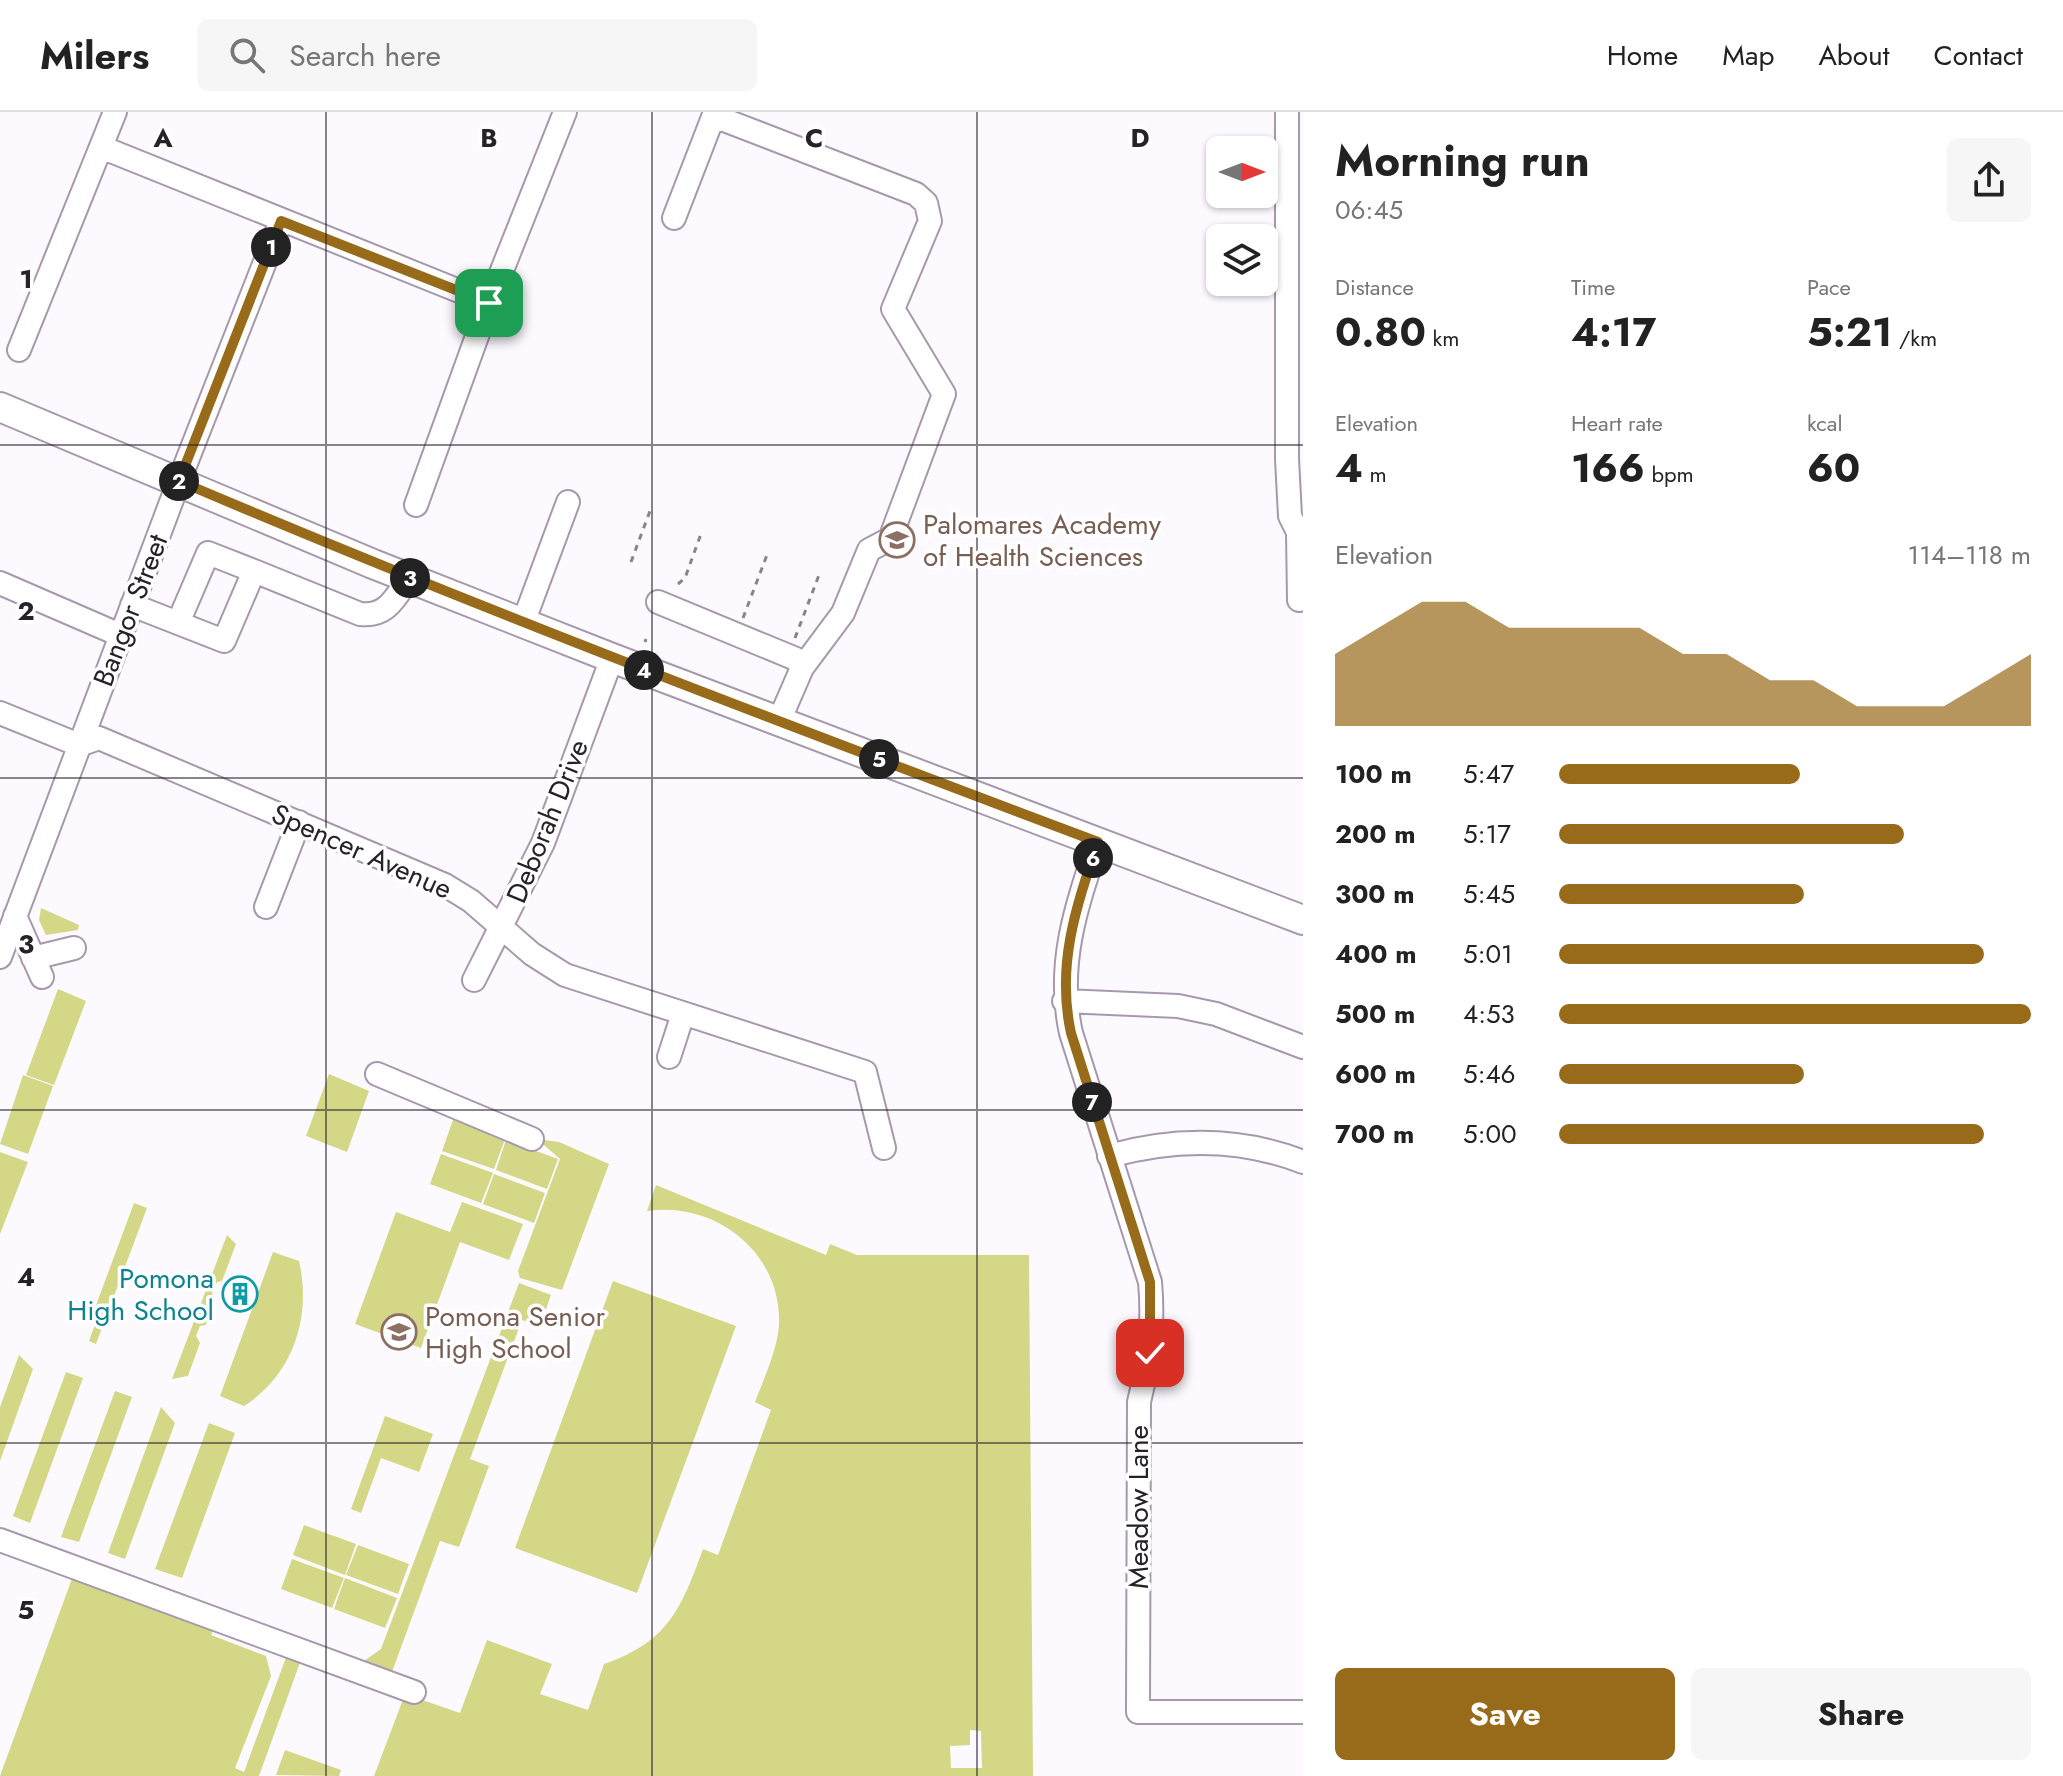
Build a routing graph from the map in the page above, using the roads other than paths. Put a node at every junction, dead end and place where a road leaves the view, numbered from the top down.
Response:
1 (115, 112) edge
2 (565, 112) edge
3 (1287, 112) edge
4 (714, 114) edge
5 (1295, 146) edge
6 (101, 147) junction
7 (674, 218) dead end
8 (281, 221) junction
9 (489, 303) junction
10 (19, 350) dead end
11 (0, 407) edge
12 (179, 481) junction
13 (568, 502) dead end
14 (416, 505) dead end
15 (1297, 518) edge
16 (254, 571) junction
17 (409, 578) junction
18 (0, 583) edge
19 (1299, 600) dead end
20 (658, 602) dead end
21 (132, 605) junction
22 (178, 623) junction
23 (523, 623) junction
24 (120, 635) junction
25 (612, 658) junction
26 (802, 668) junction
27 (0, 713) edge
28 (779, 721) junction
29 (79, 745) junction
30 (299, 822) junction
31 (1098, 842) junction
32 (266, 907) dead end
33 (15, 916) junction
34 (1303, 920) edge
35 (502, 928) junction
36 (74, 948) dead end
37 (0, 957) edge
38 (474, 980) dead end
39 (1064, 1001) junction
40 (683, 1014) junction
41 (1303, 1047) edge
42 (669, 1057) dead end
43 (377, 1074) dead end
44 (532, 1139) dead end
45 (884, 1148) dead end
46 (1109, 1156) junction
47 (1303, 1162) edge
48 (0, 1540) edge
49 (414, 1692) dead end
50 (1303, 1712) edge

1 - 6 street
2 - 9 street
3 - 5 street
4 - 7 street
4 - 26 street
5 - 15 street
6 - 8 street
6 - 10 street
8 - 9 street
8 - 12 street, Bangor Street
9 - 14 street
11 - 12 main road
12 - 17 main road
12 - 21 street, Bangor Street
13 - 23 street
15 - 19 street
16 - 17 street
16 - 22 street
16 - 22 street
17 - 23 main road
18 - 24 street
20 - 26 street
21 - 22 street
21 - 24 street, Bangor Street
23 - 25 main road
24 - 29 street, Bangor Street
25 - 28 main road
25 - 35 street, Deborah Drive
26 - 28 street
27 - 29 street, Spencer Avenue
28 - 31 main road
29 - 30 street, Spencer Avenue
29 - 33 street, Bangor Street
30 - 32 street
30 - 35 street, Spencer Avenue
31 - 34 main road
31 - 39 street, Meadow Lane
33 - 36 street
33 - 37 street, Bangor Street
35 - 38 street, Deborah Drive
35 - 40 street, Spencer Avenue
39 - 41 street
39 - 46 street, Meadow Lane
40 - 42 street
40 - 45 street, Spencer Avenue
43 - 44 street
46 - 47 street
46 - 50 street, Meadow Lane
48 - 49 street

